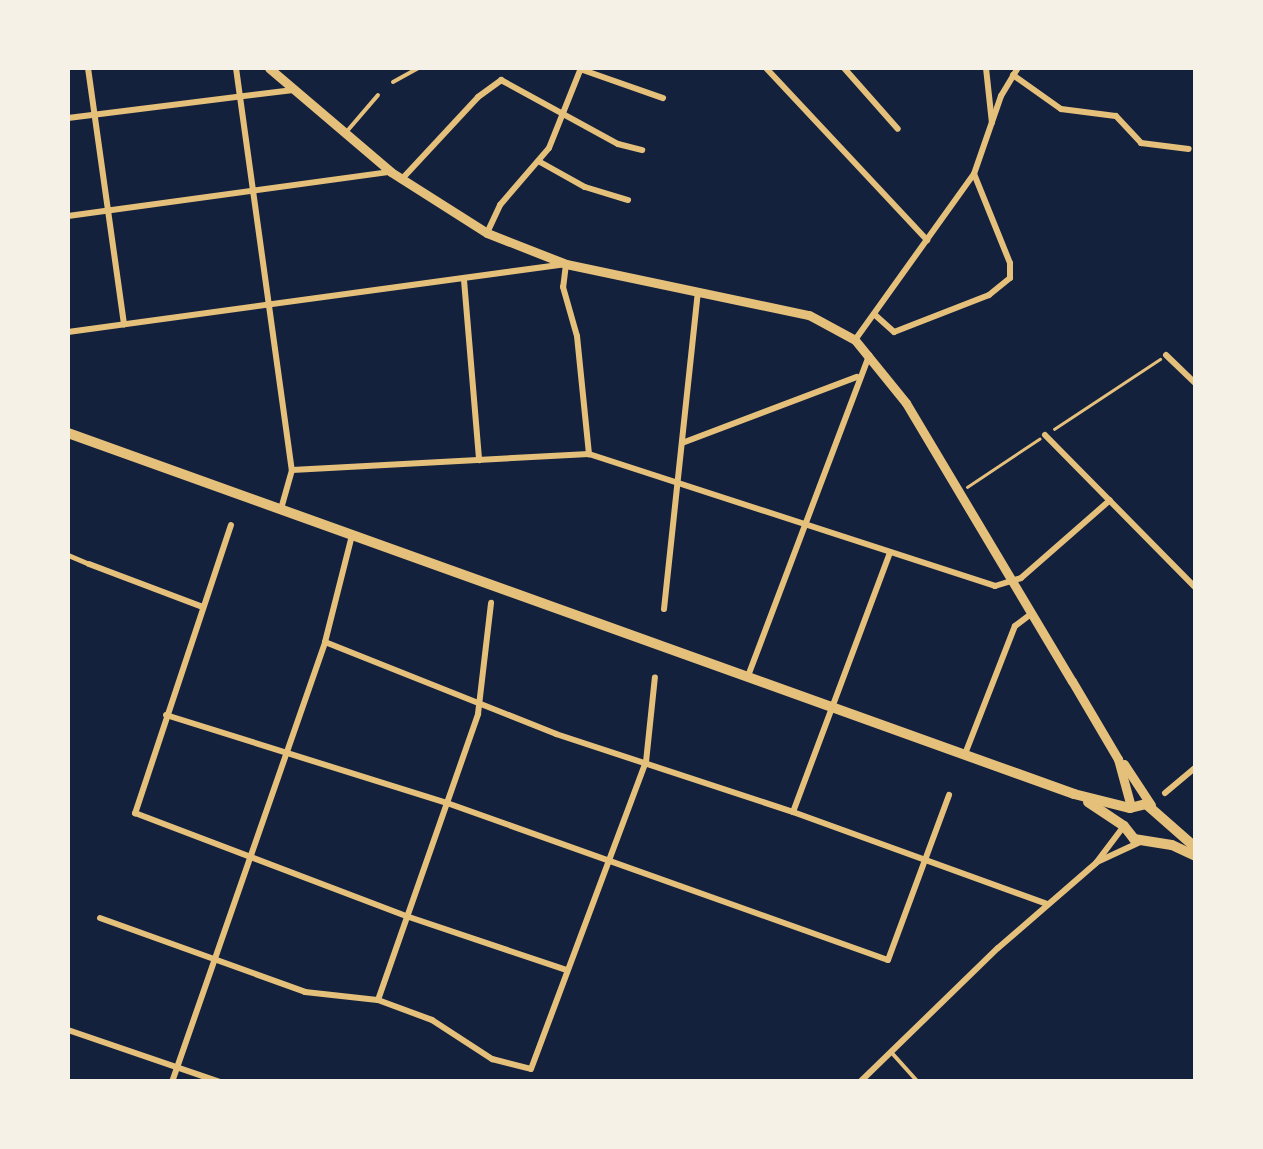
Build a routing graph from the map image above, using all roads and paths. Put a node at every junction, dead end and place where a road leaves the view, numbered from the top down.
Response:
1 (88, 68) edge
2 (236, 68) edge
3 (270, 68) edge
4 (418, 68) edge
5 (581, 68) edge
6 (766, 68) edge
7 (844, 68) edge
8 (986, 68) edge
9 (1015, 71) edge
10 (393, 82) dead end
11 (295, 90) junction
12 (378, 94) dead end
13 (663, 98) dead end
14 (240, 100) junction
15 (95, 116) junction
16 (564, 116) junction
17 (68, 118) edge
18 (898, 129) dead end
19 (992, 129) junction
20 (346, 134) junction
21 (1189, 149) dead end
22 (642, 150) dead end
23 (540, 162) junction
24 (391, 172) junction
25 (974, 174) junction
26 (401, 180) junction
27 (254, 191) junction
28 (628, 200) dead end
29 (108, 211) junction
30 (68, 216) edge
31 (486, 234) junction
32 (926, 240) junction
33 (566, 264) junction
34 (464, 280) junction
35 (698, 292) junction
36 (269, 304) junction
37 (874, 314) junction
38 (124, 324) junction
39 (68, 332) edge
40 (855, 340) junction
41 (869, 354) junction
42 (1166, 355) joint
43 (858, 377) junction
44 (1196, 384) edge
45 (68, 434) edge
46 (1045, 435) junction
47 (682, 442) junction
48 (589, 454) junction
49 (480, 460) junction
50 (292, 470) junction
51 (678, 484) junction
52 (967, 487) dead end
53 (1110, 500) junction
54 (281, 510) junction
55 (804, 524) junction
56 (231, 525) dead end
57 (352, 535) junction
58 (890, 553) junction
59 (68, 555) edge
60 (89, 564) joint
61 (1014, 582) junction
62 (1196, 588) edge
63 (490, 603) dead end
64 (204, 606) junction
65 (664, 609) dead end
66 (1032, 614) junction
67 (325, 642) junction
68 (655, 677) dead end
69 (748, 677) junction
70 (480, 702) junction
71 (831, 707) junction
72 (166, 715) junction
73 (289, 750) junction
74 (964, 755) junction
75 (1118, 759) junction
76 (646, 762) junction
77 (1196, 767) edge
78 (1165, 793) dead end
79 (1074, 794) junction
80 (948, 795) dead end
81 (447, 803) junction
82 (1151, 806) junction
83 (1130, 808) junction
84 (793, 812) junction
85 (1160, 816) junction
86 (1124, 826) junction
87 (1144, 841) junction
88 (1196, 848) edge
89 (1196, 856) edge
90 (250, 859) junction
91 (926, 861) junction
92 (608, 862) junction
93 (1096, 862) junction
94 (1047, 904) junction
95 (406, 916) junction
96 (100, 918) dead end
97 (213, 960) junction
98 (566, 970) junction
99 (378, 1000) junction
100 (68, 1030) edge
101 (889, 1050) junction
102 (177, 1068) junction
103 (172, 1082) edge
104 (220, 1082) edge
105 (860, 1082) edge
106 (918, 1082) edge

1 - 15 street
2 - 14 street
3 - 11 street
4 - 10 lane
5 - 13 street
5 - 16 street
6 - 32 street
7 - 18 street
8 - 19 street
9 - 19 street
9 - 21 street
11 - 14 street
11 - 20 street
12 - 20 lane
14 - 15 street
14 - 27 street
15 - 17 street
15 - 29 street
16 - 22 street
16 - 23 street
16 - 26 street
19 - 25 street
20 - 24 street
23 - 28 street
23 - 31 street
24 - 26 street
24 - 27 street
25 - 32 street
25 - 37 street
26 - 31 street
27 - 29 street
27 - 36 street
29 - 30 street
29 - 38 street
31 - 33 street
32 - 37 street
33 - 34 street
33 - 35 street
33 - 48 street
34 - 36 street
34 - 49 street
35 - 40 street
35 - 47 street
36 - 38 street
36 - 50 street
37 - 40 street
38 - 39 street
40 - 41 street
41 - 43 street
41 - 61 street
42 - 44 street
42 - 46 path
43 - 47 street
43 - 55 street
45 - 54 main road
46 - 52 path
46 - 53 street
47 - 51 street
48 - 49 street
48 - 51 street
49 - 50 street
50 - 54 street
51 - 55 street
51 - 65 street
53 - 61 street
53 - 62 street
54 - 57 main road
55 - 58 street
55 - 69 street
56 - 64 street
57 - 67 street
57 - 69 main road
58 - 61 street
58 - 71 street
59 - 60 street
60 - 64 street
61 - 66 street
63 - 70 street
64 - 72 street
66 - 74 street
66 - 75 street
67 - 70 street
67 - 73 street
68 - 76 street
69 - 71 main road
70 - 76 street
70 - 81 street
71 - 74 main road
71 - 84 street
72 - 73 street
72 - 90 street
73 - 81 street
73 - 90 street
74 - 79 main road
75 - 82 street
75 - 83 street
76 - 84 street
76 - 92 street
77 - 78 street
79 - 83 main road
79 - 86 main road
80 - 91 street
81 - 92 street
81 - 95 street
82 - 83 main road
82 - 85 main road
83 - 86 main road
84 - 91 street
85 - 87 main road
85 - 88 main road
86 - 87 main road
86 - 93 street
87 - 89 main road
87 - 93 street
90 - 95 street
90 - 97 street
91 - 92 street
91 - 94 street
92 - 98 street
93 - 94 street
94 - 101 street
95 - 98 street
95 - 99 street
96 - 97 street
97 - 99 street
97 - 102 street
98 - 99 street
100 - 102 street
101 - 105 street
101 - 106 lane
102 - 103 street
102 - 104 street

